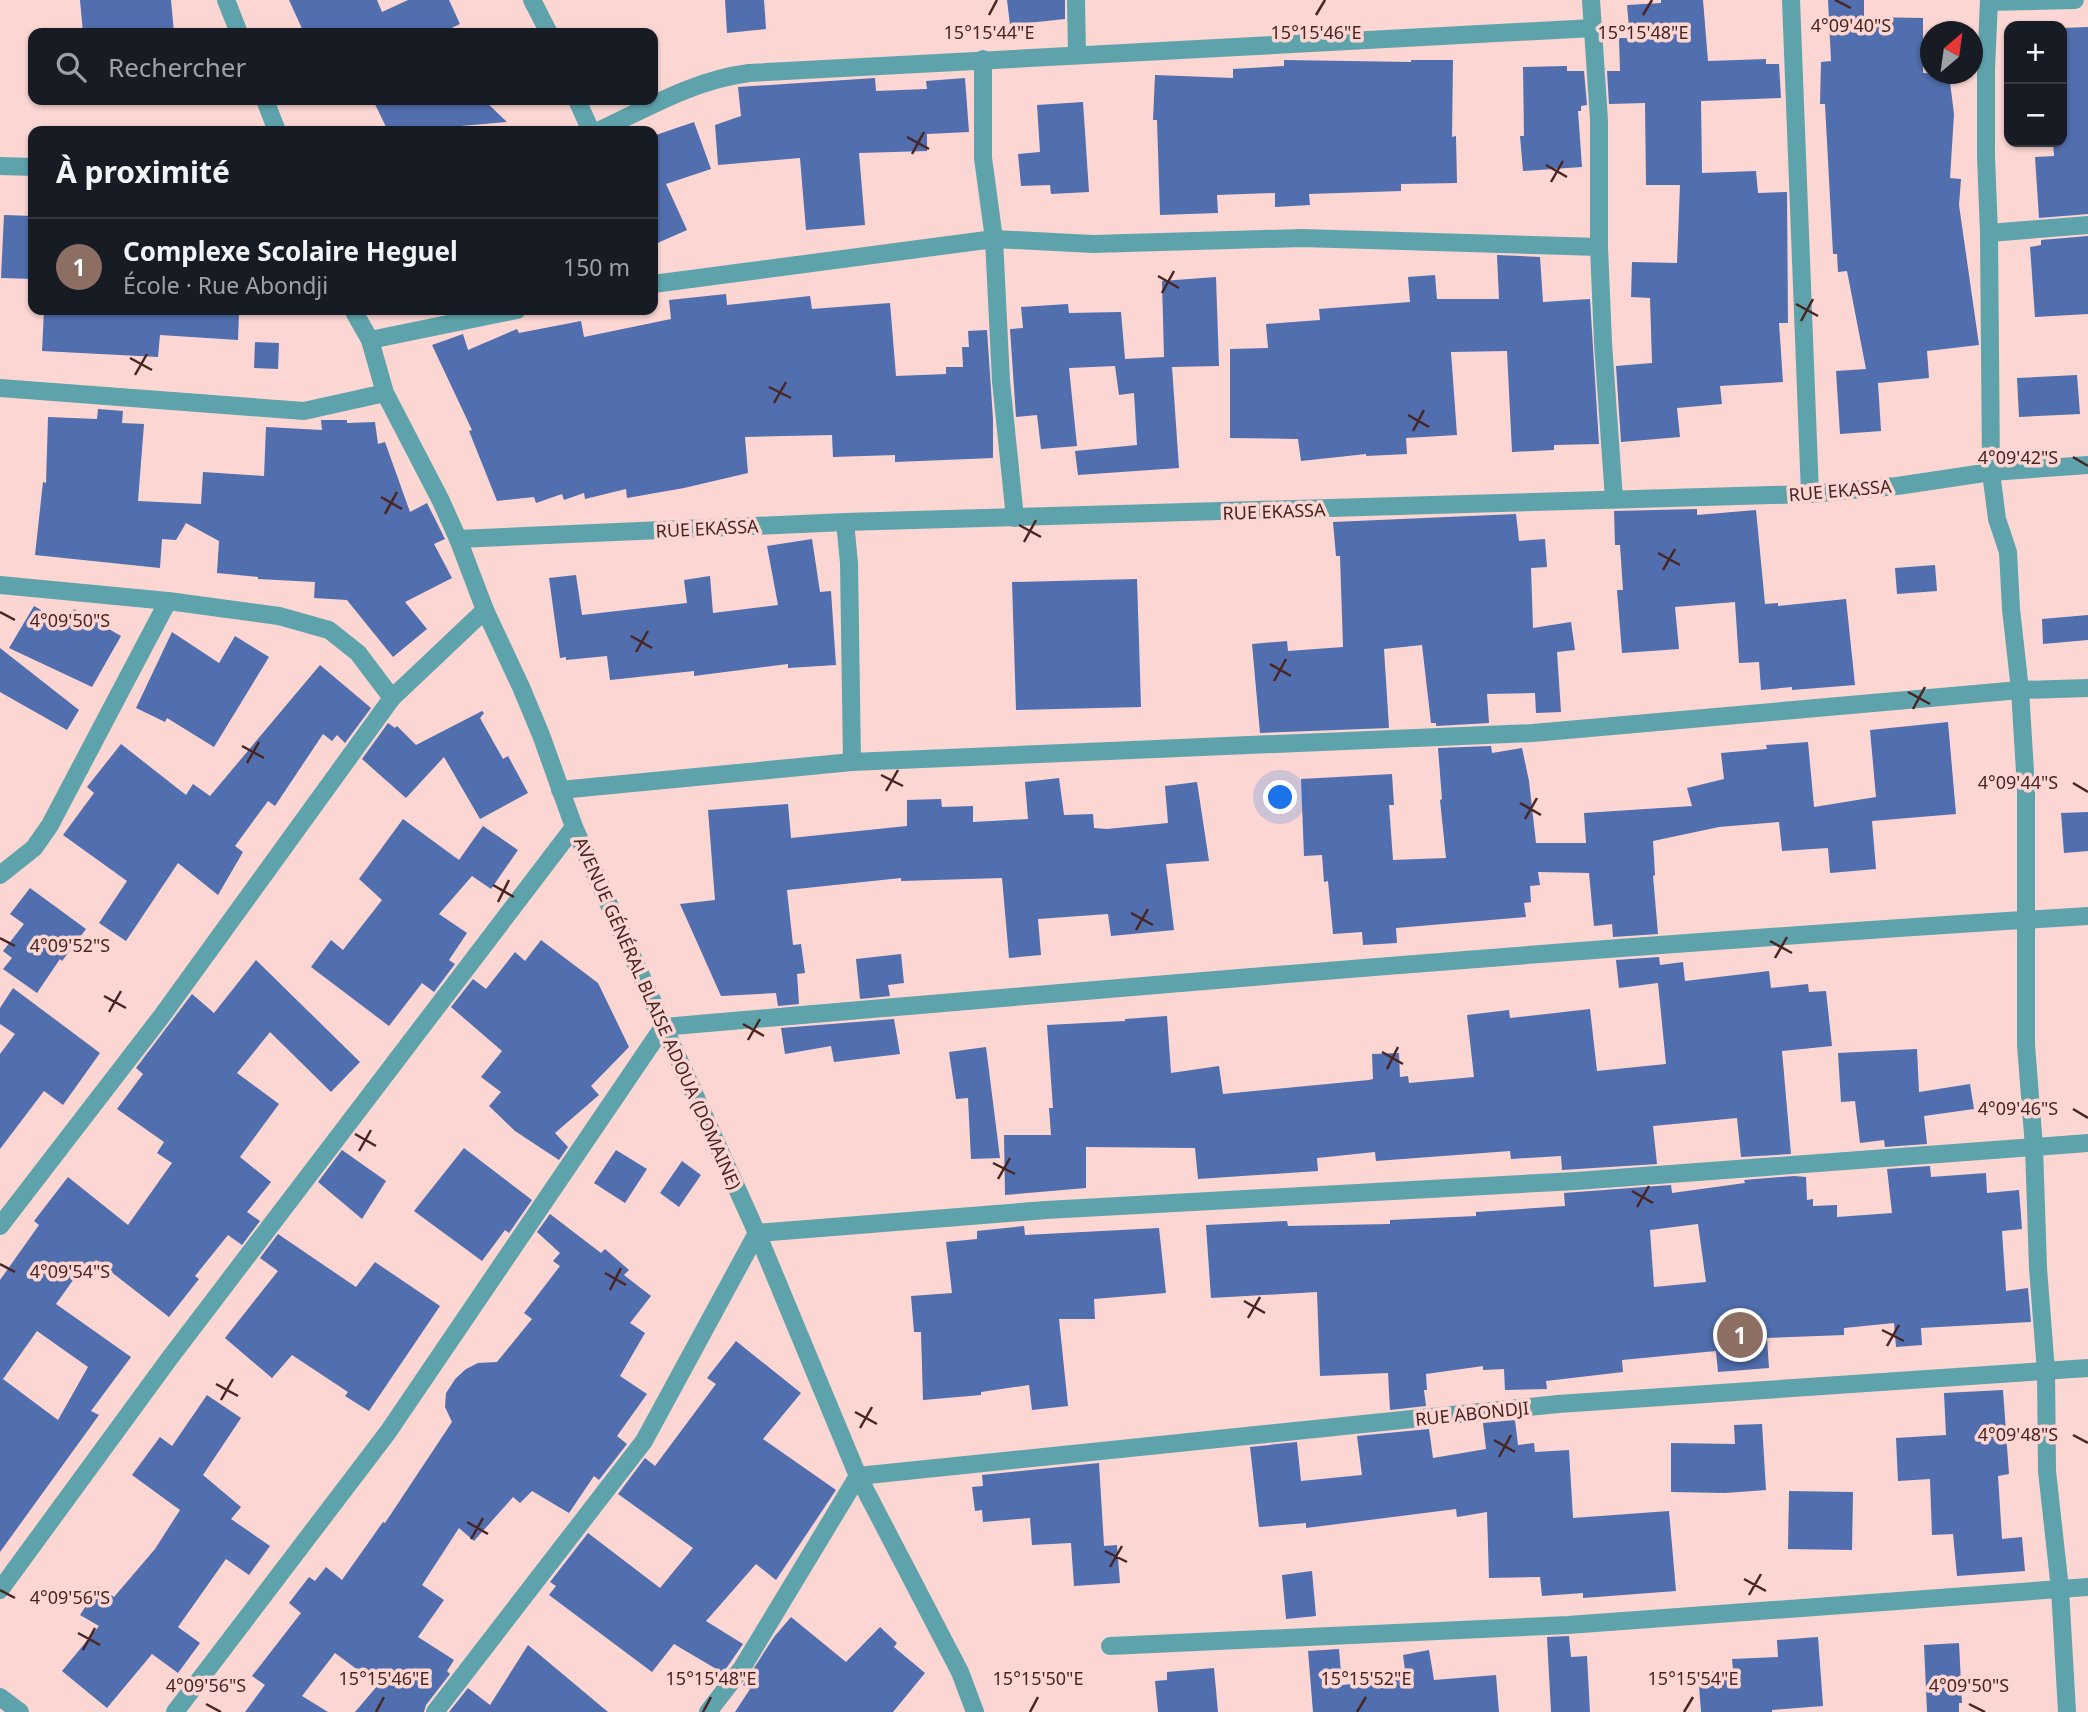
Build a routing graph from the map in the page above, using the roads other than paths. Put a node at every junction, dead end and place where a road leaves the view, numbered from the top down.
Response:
1 (226, 0) edge
2 (532, 0) edge
3 (1076, 0) edge
4 (1591, 0) edge
5 (1791, 0) edge
6 (2076, 0) edge
7 (1989, 1) edge
8 (237, 28) edge
9 (546, 28) edge
10 (1593, 28) junction
11 (1077, 54) junction
12 (983, 59) junction
13 (658, 102) edge
14 (267, 105) edge
15 (579, 105) edge
16 (652, 105) edge
17 (275, 126) edge
18 (589, 126) edge
19 (608, 126) edge
20 (0, 166) edge
21 (28, 167) edge
22 (2088, 225) edge
23 (1989, 233) junction
24 (994, 239) junction
25 (1599, 247) junction
26 (658, 283) edge
27 (356, 315) edge
28 (492, 315) edge
29 (370, 340) junction
30 (0, 388) edge
31 (385, 393) junction
32 (2088, 466) edge
33 (1991, 472) junction
34 (1810, 494) junction
35 (1614, 499) junction
36 (1015, 518) junction
37 (845, 522) junction
38 (458, 540) junction
39 (0, 585) edge
40 (168, 601) junction
41 (485, 610) junction
42 (2088, 688) edge
43 (2020, 690) junction
44 (392, 698) junction
45 (852, 762) junction
46 (560, 790) junction
47 (574, 827) junction
48 (0, 875) edge
49 (2088, 916) edge
50 (2027, 920) junction
51 (663, 1027) junction
52 (2088, 1143) edge
53 (2034, 1147) junction
54 (0, 1226) edge
55 (757, 1233) junction
56 (2088, 1368) edge
57 (2046, 1371) junction
58 (858, 1476) junction
59 (2088, 1587) edge
60 (2060, 1589) junction
61 (0, 1590) edge
62 (1110, 1646) dead end
63 (0, 1697) edge
64 (20, 1712) edge
65 (176, 1712) edge
66 (435, 1712) edge
67 (708, 1712) edge
68 (975, 1712) edge
69 (2067, 1712) edge

1 - 8 street
2 - 9 street
3 - 11 street
4 - 10 street
5 - 34 street
6 - 7 street
7 - 23 street
10 - 11 street
10 - 25 street
11 - 12 street
12 - 13 street
12 - 24 street
14 - 17 street
15 - 18 street
16 - 19 street
20 - 21 street
22 - 23 street
23 - 33 street
24 - 25 street
24 - 26 street
24 - 36 street
25 - 35 street
27 - 29 street, AVENUE GÉNÉRAL BLAISE ADOUA (DOMAINE)
28 - 29 street
29 - 31 street, AVENUE GÉNÉRAL BLAISE ADOUA (DOMAINE)
30 - 31 street
31 - 38 street, AVENUE GÉNÉRAL BLAISE ADOUA (DOMAINE)
32 - 33 street, RUE EKASSA
33 - 34 street, RUE EKASSA
33 - 43 street
34 - 35 street, RUE EKASSA
35 - 36 street, RUE EKASSA
36 - 37 street, RUE EKASSA
37 - 38 street, RUE EKASSA
37 - 45 street
38 - 41 street, AVENUE GÉNÉRAL BLAISE ADOUA (DOMAINE)
39 - 40 street
40 - 44 street
40 - 48 street
41 - 44 street
41 - 46 street, AVENUE GÉNÉRAL BLAISE ADOUA (DOMAINE)
42 - 43 street
43 - 45 street
43 - 50 street
44 - 54 street
45 - 46 street
46 - 47 street, AVENUE GÉNÉRAL BLAISE ADOUA (DOMAINE)
47 - 51 street, AVENUE GÉNÉRAL BLAISE ADOUA (DOMAINE)
47 - 61 street
49 - 50 street
50 - 51 street
50 - 53 street
51 - 55 street, AVENUE GÉNÉRAL BLAISE ADOUA (DOMAINE)
51 - 65 street
52 - 53 street
53 - 55 street
53 - 57 street
55 - 58 street, AVENUE GÉNÉRAL BLAISE ADOUA (DOMAINE)
55 - 66 street
56 - 57 street, RUE ABONDJI
57 - 58 street, RUE ABONDJI
57 - 60 street
58 - 67 street
58 - 68 street, AVENUE GÉNÉRAL BLAISE ADOUA (DOMAINE)
59 - 60 street
60 - 62 street
60 - 69 street
63 - 64 street

